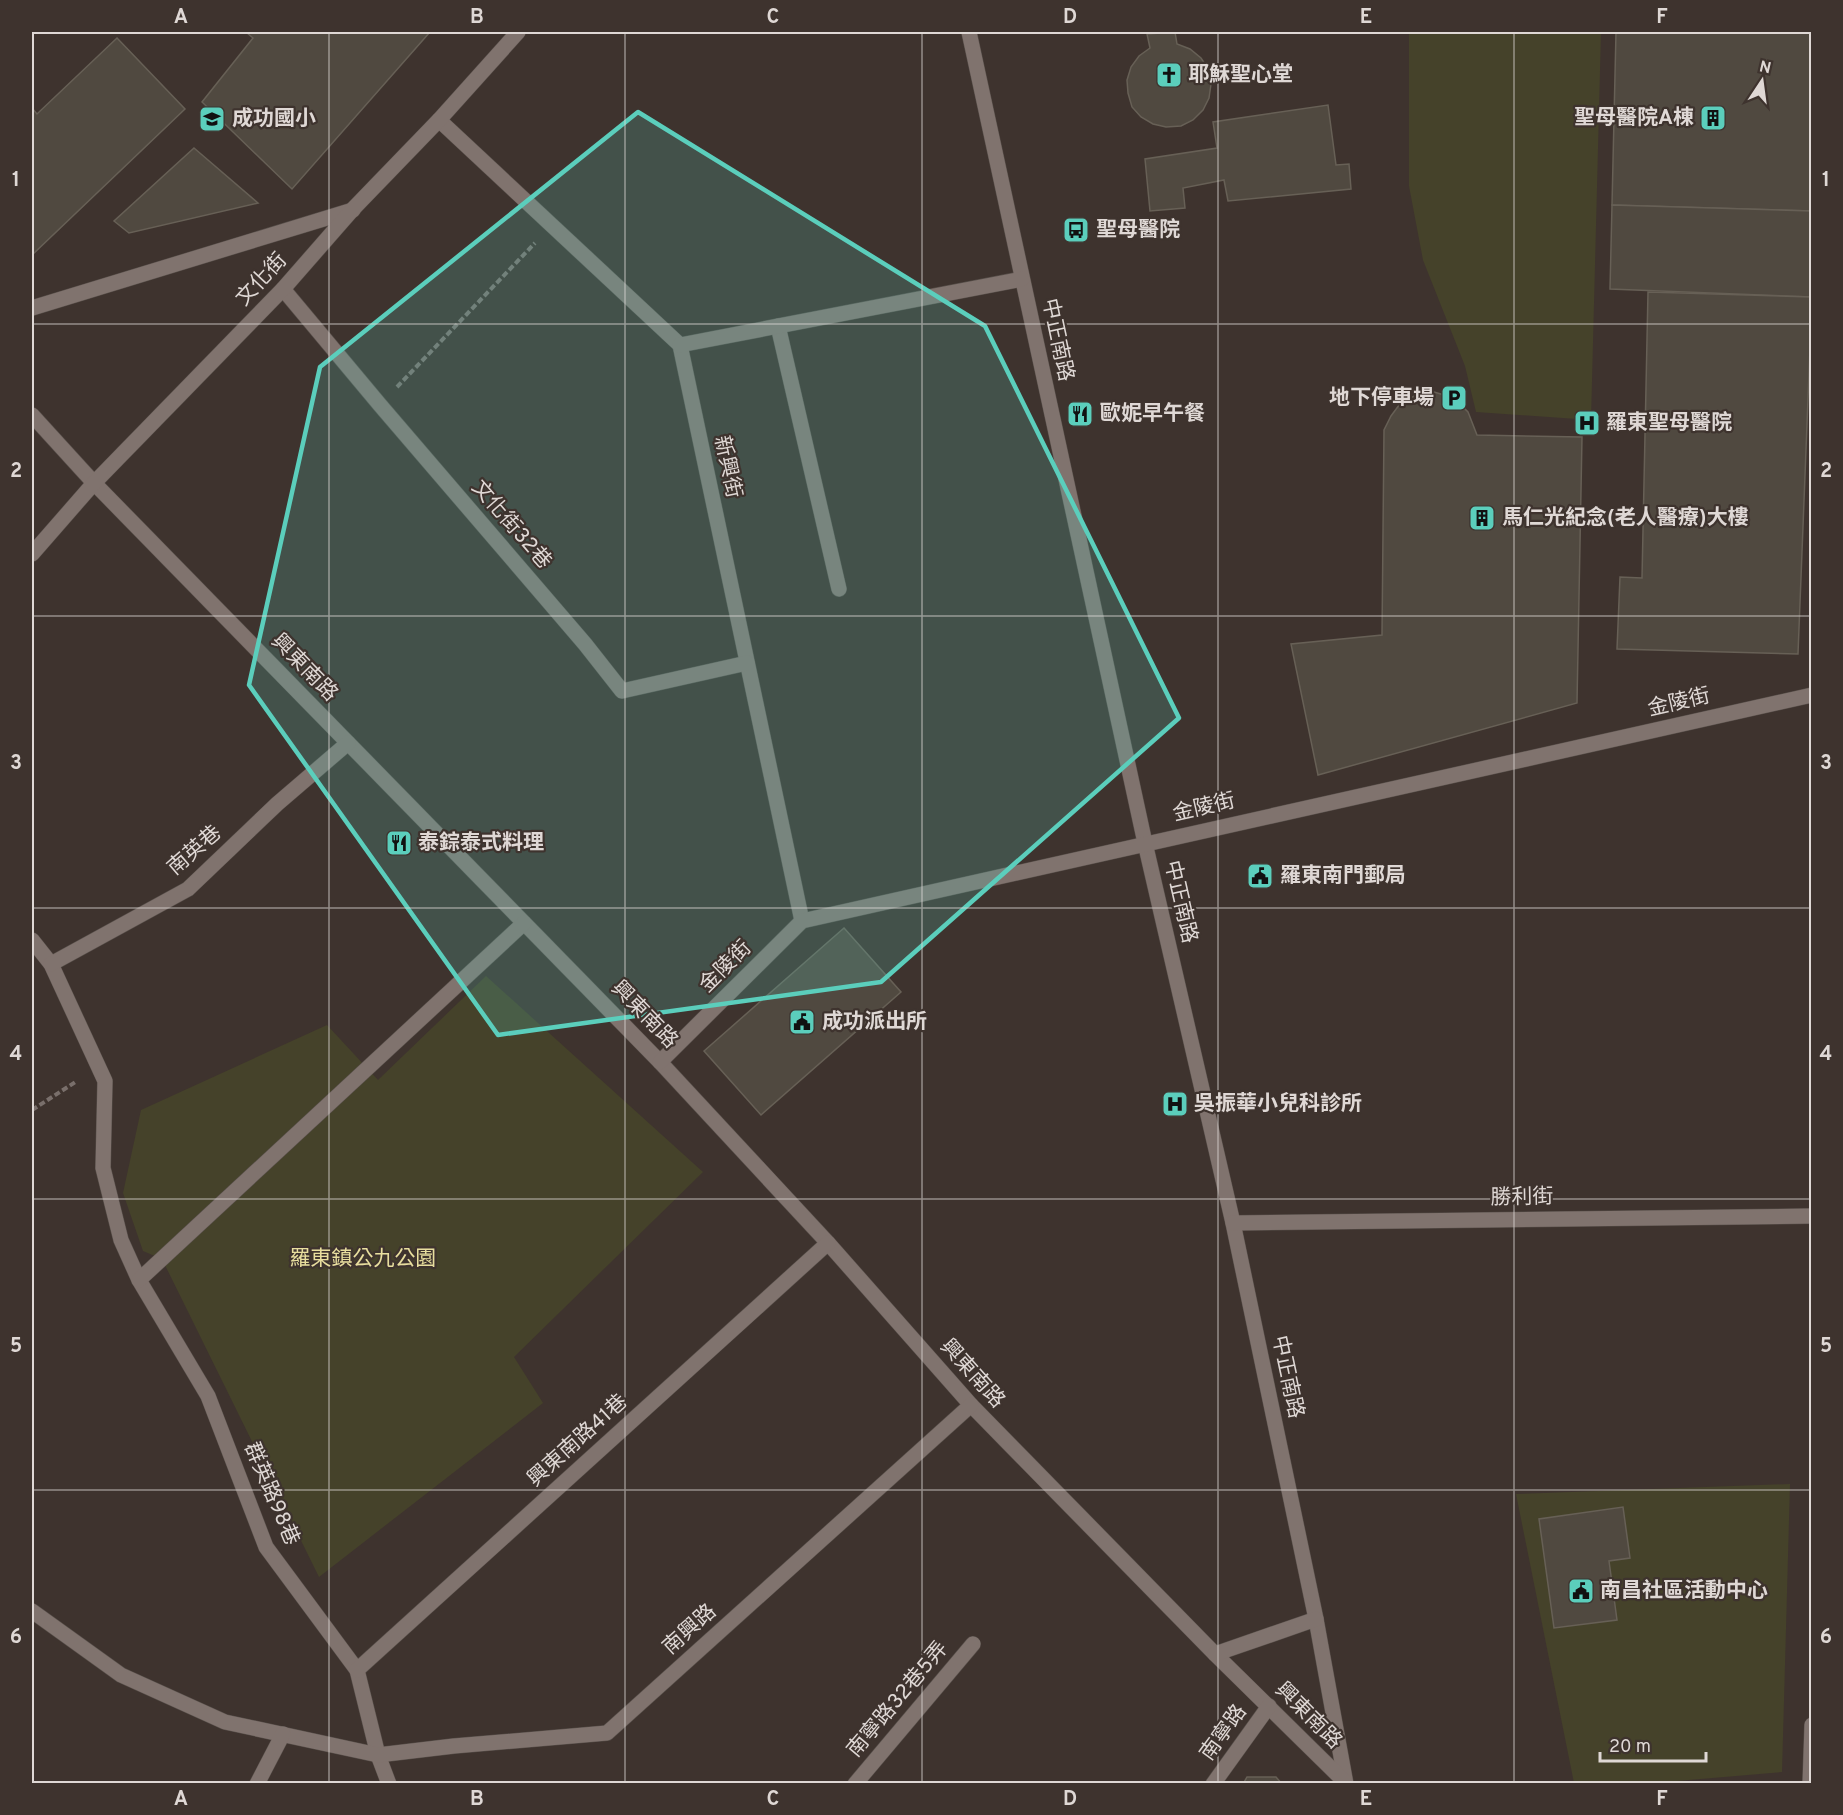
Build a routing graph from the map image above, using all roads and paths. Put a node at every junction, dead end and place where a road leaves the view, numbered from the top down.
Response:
1 (518, 32) edge
2 (969, 32) edge
3 (439, 120) junction
4 (353, 210) junction
5 (552, 226) junction
6 (1022, 279) junction
7 (283, 290) junction
8 (32, 308) edge
9 (778, 326) junction
10 (680, 345) junction
11 (380, 405) junction
12 (32, 415) edge
13 (94, 483) junction
14 (32, 554) edge
15 (839, 589) dead end
16 (747, 663) junction
17 (1812, 695) edge
18 (348, 743) junction
19 (1145, 843) junction
20 (802, 921) junction
21 (524, 923) junction
22 (32, 940) edge
23 (51, 964) junction
24 (660, 1062) junction
25 (99, 1068) junction
26 (32, 1110) edge
27 (1812, 1216) edge
28 (1233, 1223) junction
29 (828, 1243) junction
30 (139, 1280) junction
31 (971, 1405) junction
32 (32, 1611) edge
33 (1316, 1619) junction
34 (973, 1644) dead end
35 (1215, 1654) junction
36 (357, 1670) junction
37 (1269, 1706) junction
38 (1812, 1725) edge
39 (283, 1734) junction
40 (378, 1755) junction
41 (1345, 1783) edge
42 (257, 1784) edge
43 (389, 1784) edge
44 (855, 1784) edge
45 (1213, 1784) edge
46 (1810, 1784) edge

1 - 3 street, 文化街
2 - 6 street, 中正南路
3 - 4 street, 文化街
3 - 5 street
4 - 7 street, 文化街
4 - 8 street
5 - 10 street
5 - 11 path
6 - 9 street
6 - 19 street, 中正南路
7 - 11 street, 文化街32巷
7 - 13 street, 文化街
9 - 10 street
9 - 15 street
10 - 16 street, 新興街
11 - 16 street, 文化街32巷
12 - 13 street, 興東南路
13 - 14 street, 文化街
13 - 18 street, 興東南路
16 - 20 street, 新興街
17 - 19 street, 金陵街
18 - 21 street, 興東南路
18 - 23 street, 南英巷
19 - 20 street, 金陵街
19 - 28 street, 中正南路
20 - 24 street, 金陵街
21 - 24 street, 興東南路
21 - 30 street
22 - 23 street, 群英路98巷
23 - 25 street, 群英路98巷
24 - 29 street, 興東南路
25 - 26 path
25 - 30 street, 群英路98巷
27 - 28 street, 勝利街
28 - 33 street, 中正南路
29 - 31 street, 興東南路
29 - 36 street, 興東南路41巷
30 - 36 street, 群英路98巷
31 - 35 street, 興東南路
31 - 40 street, 南興路
32 - 39 street, 南興路
33 - 35 street
33 - 41 street, 中正南路
34 - 44 street, 南寧路32巷5弄
35 - 37 street, 興東南路
36 - 40 street, 群英路98巷
37 - 41 street, 興東南路
37 - 45 street, 南寧路
38 - 46 street
39 - 40 street, 南興路
39 - 42 street
40 - 43 street, 群英路98巷

